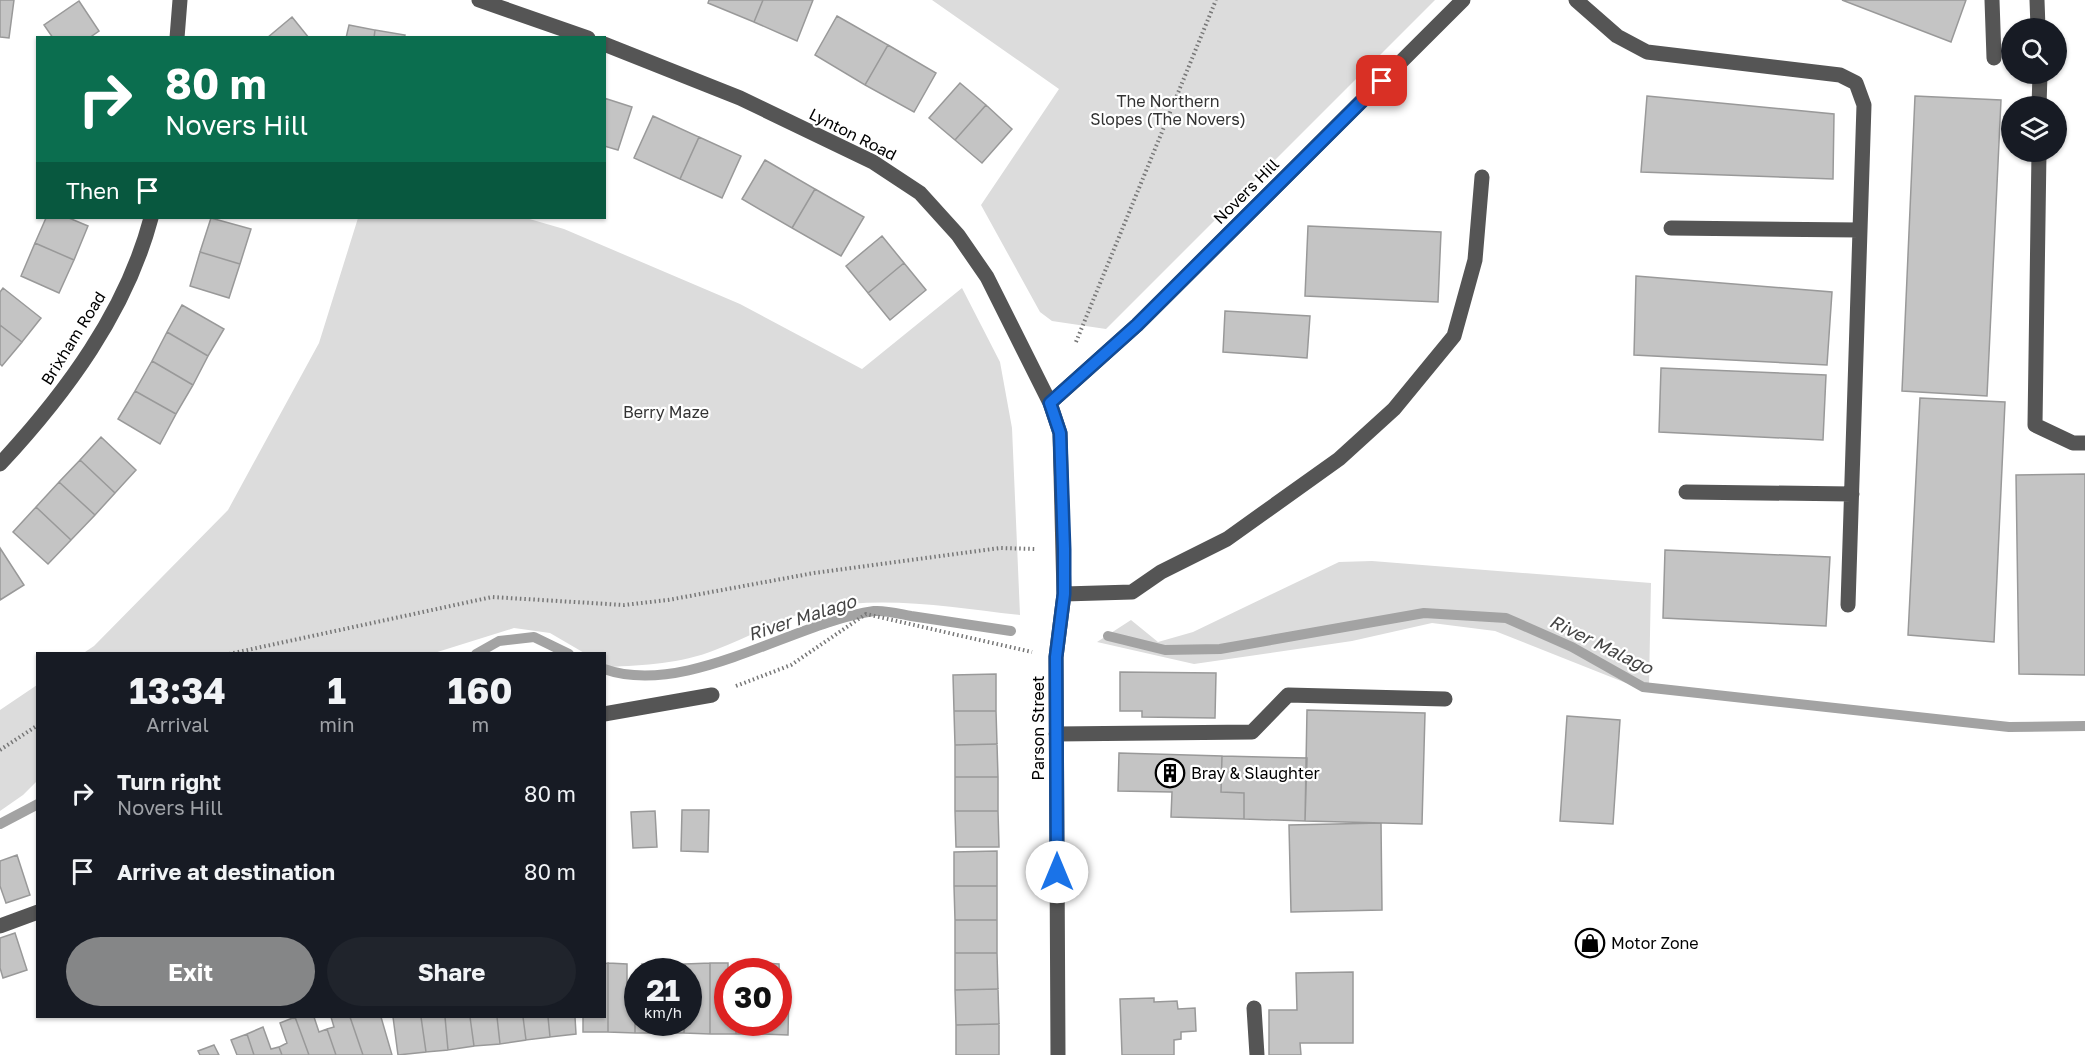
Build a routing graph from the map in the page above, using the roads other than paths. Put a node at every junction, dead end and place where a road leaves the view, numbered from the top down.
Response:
1 (180, 0) edge
2 (479, 0) edge
3 (1463, 0) edge
4 (1576, 0) edge
5 (1992, 0) edge
6 (2037, 0) edge
7 (2038, 18) edge
8 (177, 36) edge
9 (582, 36) edge
10 (606, 45) edge
11 (1994, 58) dead end
12 (2039, 162) edge
13 (1482, 177) dead end
14 (151, 219) edge
15 (1671, 228) dead end
16 (1860, 230) junction
17 (1050, 403) junction
18 (2085, 443) edge
19 (0, 464) edge
20 (1686, 492) dead end
21 (1852, 494) junction
22 (1064, 594) junction
23 (1848, 605) dead end
24 (712, 695) road end
25 (1444, 699) dead end
26 (606, 714) edge
27 (1056, 734) junction
28 (36, 913) edge
29 (0, 926) edge
30 (1254, 1008) dead end
31 (1058, 1055) edge
32 (1257, 1055) edge

1 - 8 street
2 - 9 street
3 - 17 street, Novers Hill
4 - 16 street
5 - 11 street
6 - 7 street
10 - 17 street, Lynton Road
12 - 18 street
13 - 22 street
14 - 19 street, Brixham Road
15 - 16 street
16 - 21 street
17 - 22 street, Parson Street
20 - 21 street
21 - 23 street
22 - 27 street, Parson Street
24 - 26 street
25 - 27 street
27 - 31 street, Parson Street
28 - 29 street
30 - 32 street

